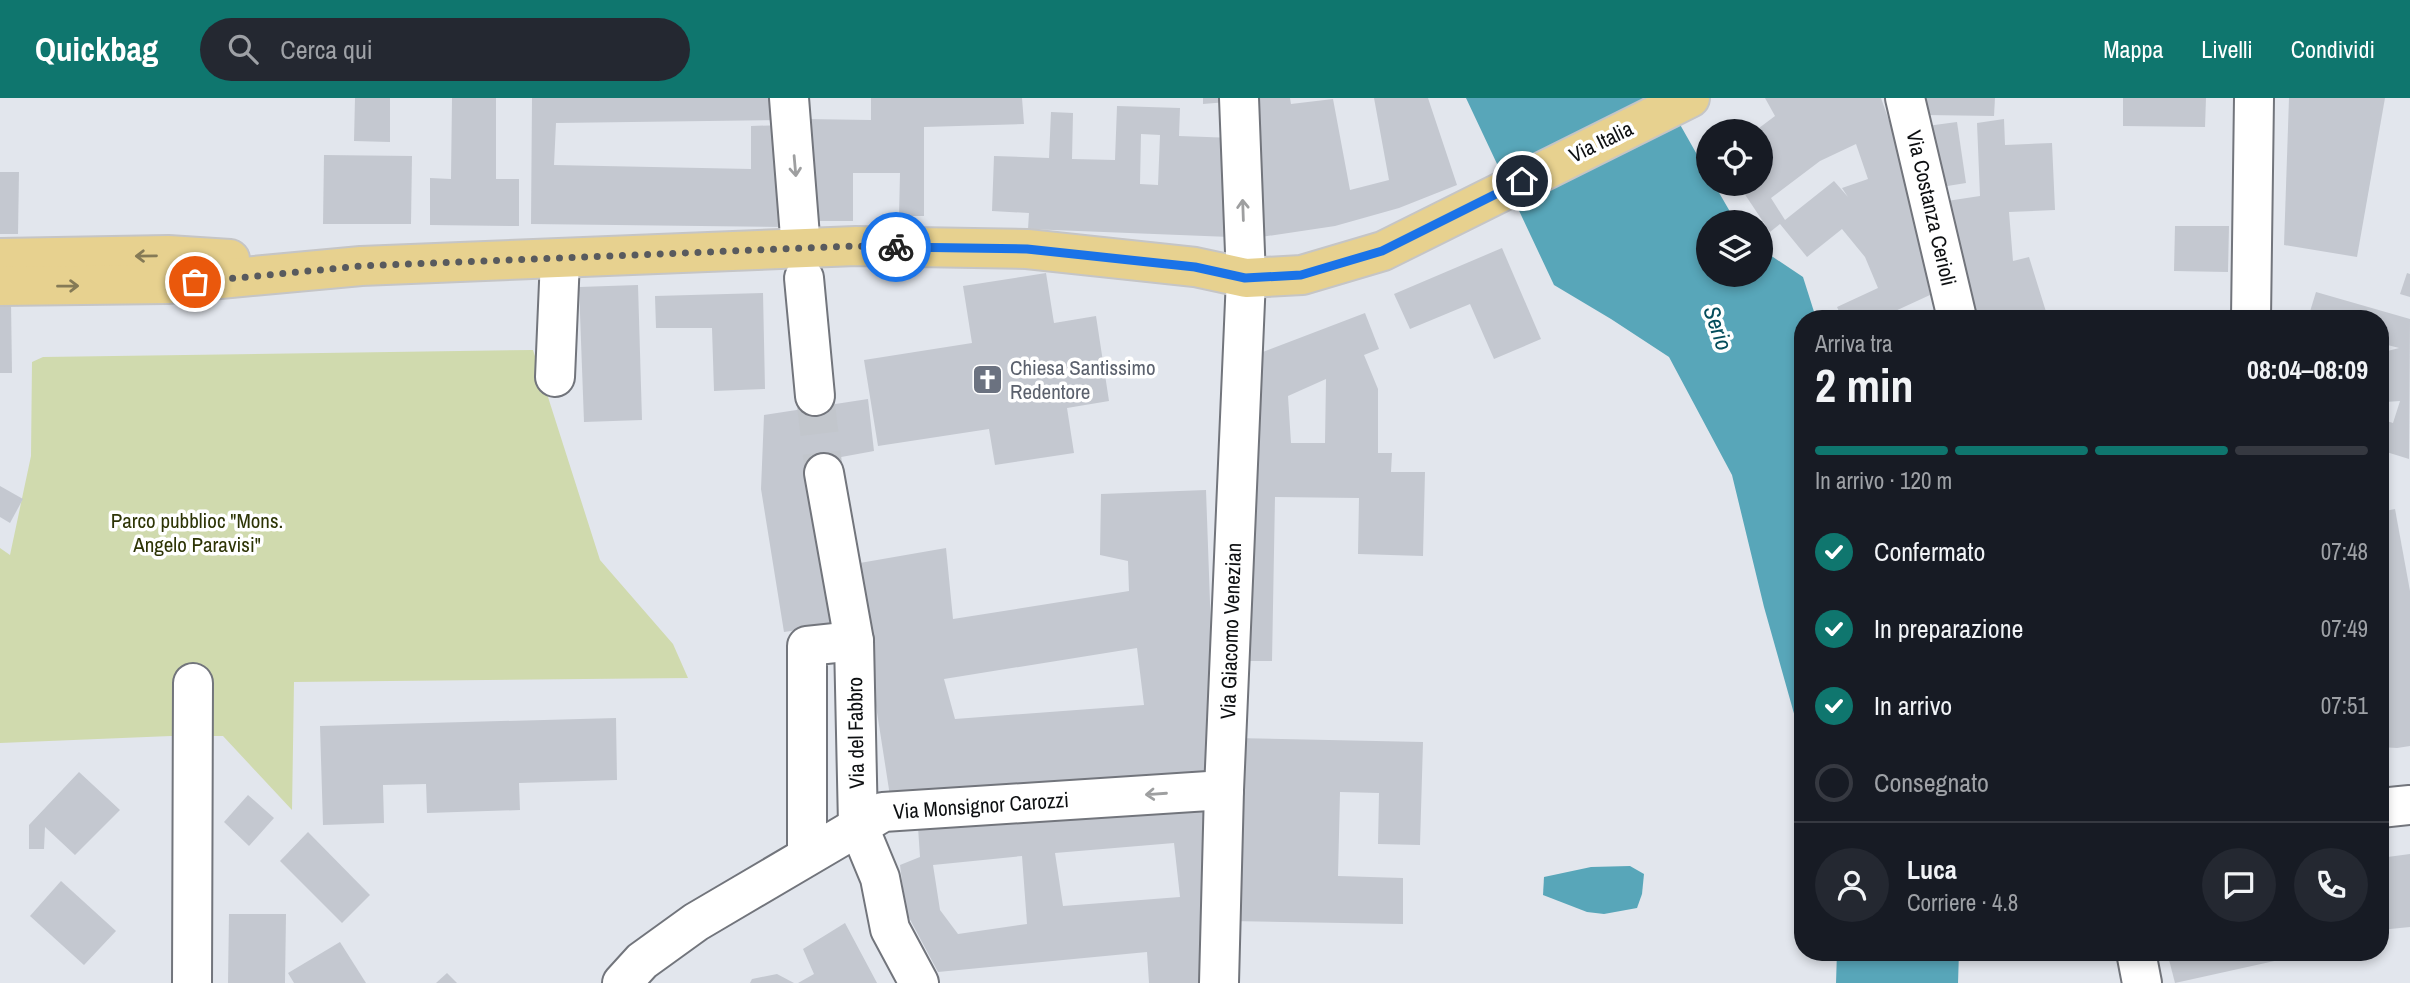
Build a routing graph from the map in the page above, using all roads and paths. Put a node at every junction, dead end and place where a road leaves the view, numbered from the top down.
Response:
1 (789, 98) edge
2 (1239, 98) edge
3 (1690, 98) edge
4 (1905, 98) edge
5 (2255, 98) edge
6 (0, 258) edge
7 (560, 259) junction
8 (803, 264) junction
9 (361, 266) junction
10 (1245, 278) junction
11 (0, 286) edge
12 (1955, 310) edge
13 (2251, 310) edge
14 (555, 377) dead end
15 (815, 396) tunnel mouth
16 (824, 474) tunnel mouth
17 (854, 641) junction
18 (193, 682) dead end
19 (1224, 790) junction
20 (2410, 805) edge
21 (2389, 807) edge
22 (858, 825) junction
23 (807, 856) junction
24 (2138, 961) edge
25 (192, 983) edge
26 (622, 983) edge
27 (919, 983) edge
28 (1219, 983) edge
29 (2142, 983) edge

1 -> 8 street
10 -> 2 street, Via Giacomo Venezian
3 - 10 main road, Via Italia
4 - 12 street, Via Costanza Cerioli
5 - 13 street
9 -> 6 main road
7 - 8 main road, Via Italia
7 - 9 main road, Via Italia
7 - 14 street
8 - 10 main road, Via Italia
8 - 15 street
11 -> 9 main road
10 - 19 street, Via Giacomo Venezian
16 - 17 street, Via del Fabbro
17 - 22 street, Via del Fabbro
17 - 23 street
18 - 25 street
19 -> 22 street, Via Monsignor Carozzi
19 - 28 street, Via Giacomo Venezian
20 - 21 street
22 - 23 street, Via Monsignor Carozzi
22 - 27 street, Via del Fabbro
23 - 26 street, Via Monsignor Carozzi
24 - 29 street

